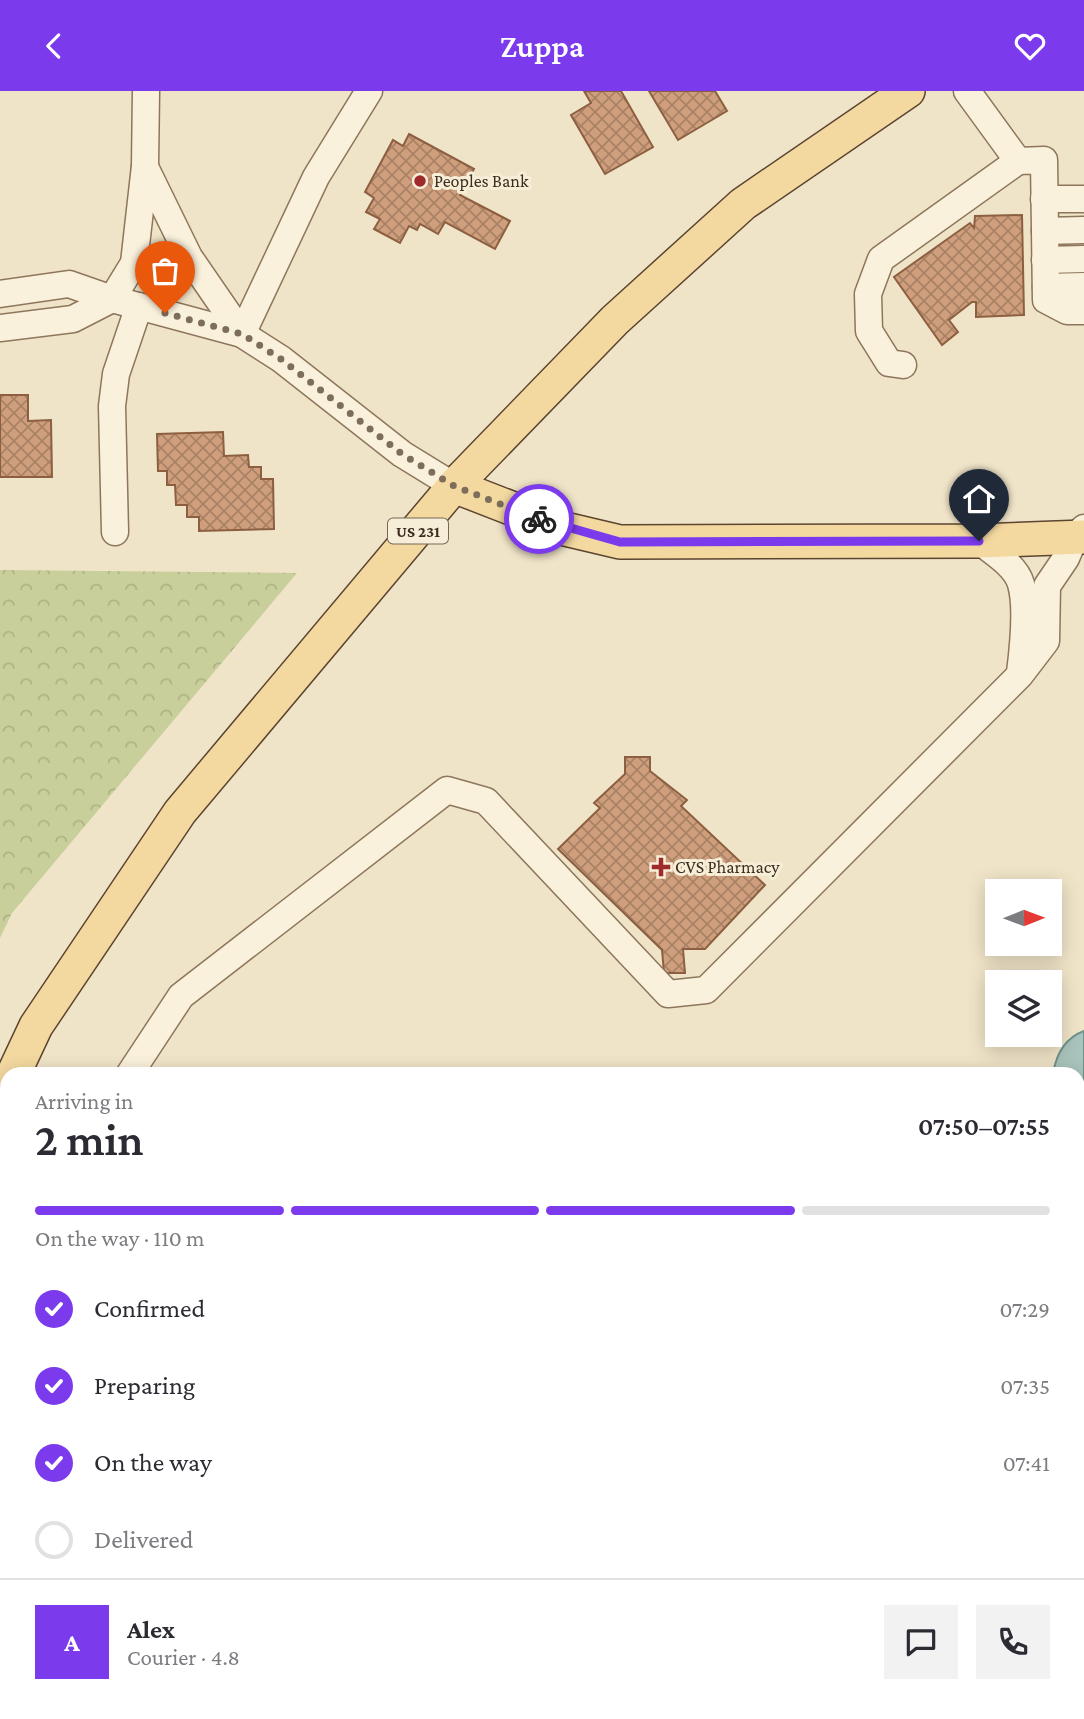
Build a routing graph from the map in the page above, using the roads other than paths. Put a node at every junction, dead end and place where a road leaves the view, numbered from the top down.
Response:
1 (146, 91) edge
2 (369, 91) edge
3 (908, 91) edge
4 (967, 91) edge
5 (1031, 161) junction
6 (145, 166) junction
7 (1084, 199) edge
8 (1084, 216) edge
9 (1084, 230) edge
10 (1084, 244) edge
11 (1045, 245) junction
12 (1084, 259) edge
13 (1084, 274) edge
14 (1084, 286) edge
15 (0, 294) edge
16 (112, 299) junction
17 (139, 306) junction
18 (1084, 311) edge
19 (0, 328) edge
20 (242, 334) junction
21 (903, 365) dead end
22 (454, 486) junction
23 (115, 532) dead end
24 (1081, 534) edge
25 (979, 541) junction
26 (1020, 675) junction
27 (17, 1067) edge
28 (134, 1067) edge

1 - 6 street
2 - 20 street
3 - 22 main road, US 231
4 - 5 street
5 - 11 street
5 - 21 street
6 - 16 street
6 - 20 street
7 - 11 street
8 - 11 street
9 - 11 street
10 - 11 street
11 - 12 street
11 - 13 street
11 - 14 street
11 - 18 street
15 - 16 street
16 - 17 street
16 - 19 street
17 - 20 street
17 - 23 street
20 - 22 street
22 - 25 main road
22 - 27 main road, US 231
24 - 25 main road
24 - 26 street
25 - 26 street
26 - 28 street

